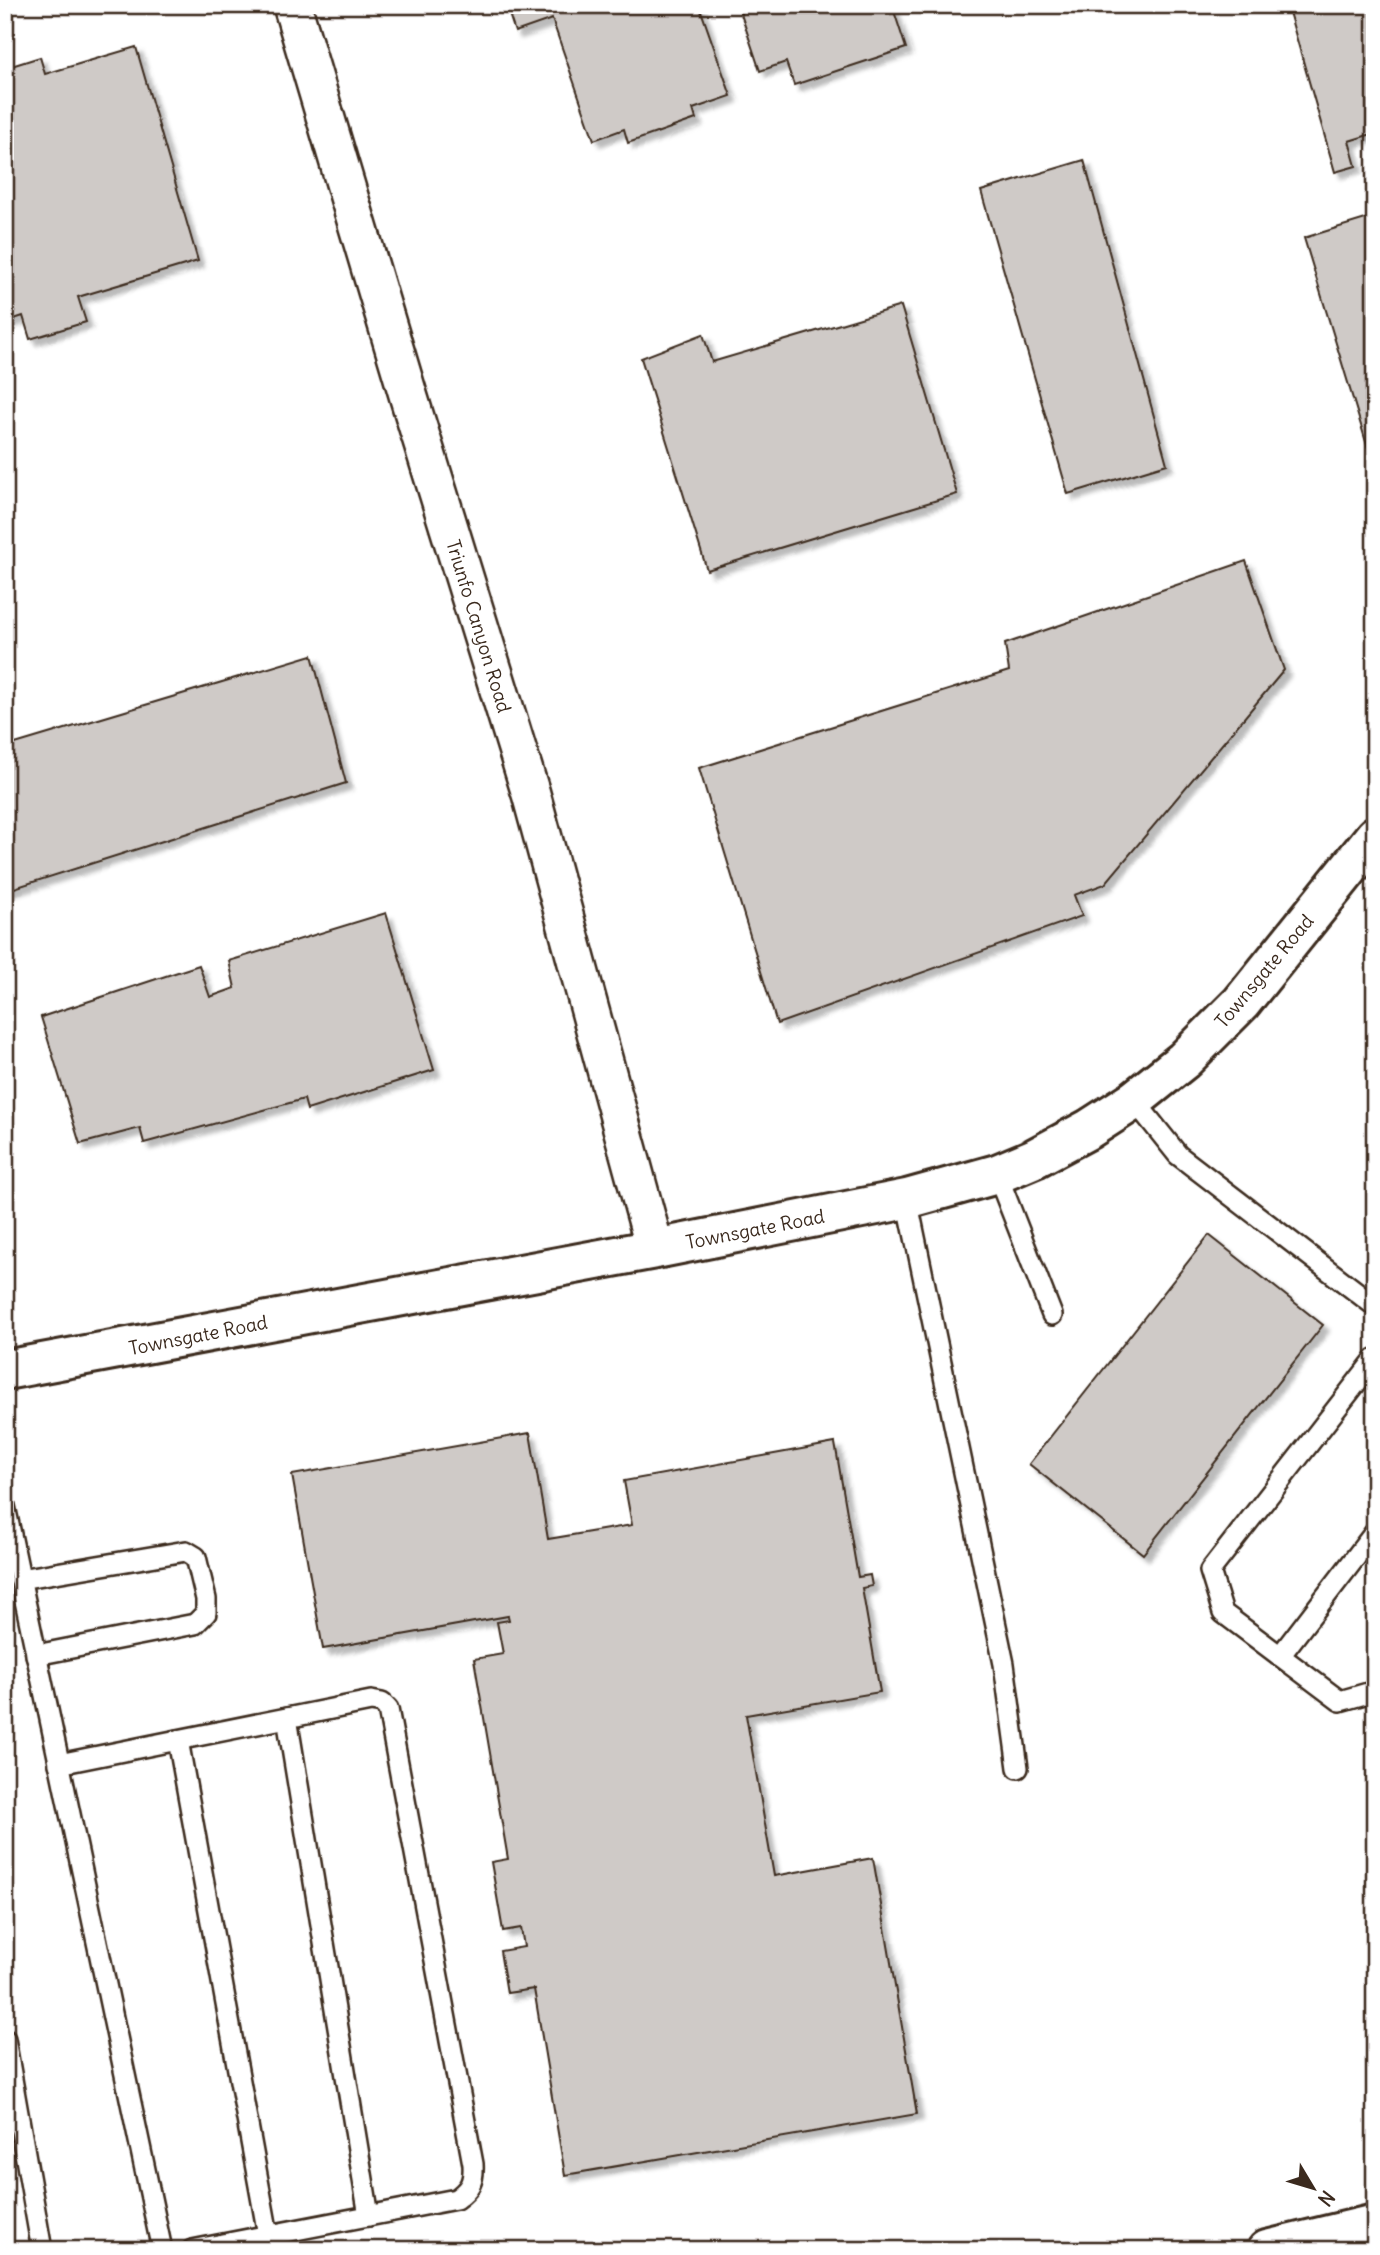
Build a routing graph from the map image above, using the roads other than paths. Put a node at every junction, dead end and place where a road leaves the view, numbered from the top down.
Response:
1 (292, 5) edge
2 (1375, 836) edge
3 (1134, 1100) junction
4 (997, 1174) junction
5 (907, 1199) junction
6 (655, 1249) junction
7 (1375, 1306) edge
8 (1052, 1315) dead end
9 (1375, 1359) edge
10 (5, 1370) edge
11 (5, 1506) edge
12 (1375, 1532) edge
13 (20, 1579) junction
14 (36, 1655) junction
15 (1280, 1656) junction
16 (1375, 1691) edge
17 (287, 1718) junction
18 (178, 1740) junction
19 (59, 1764) junction
20 (1018, 1769) dead end
21 (5, 2039) edge
22 (369, 2216) junction
23 (1375, 2224) edge
24 (268, 2235) junction
25 (42, 2250) edge
26 (162, 2250) edge
27 (192, 2250) edge
28 (1268, 2250) edge

1 - 6 street, Triunfo Canyon Road
2 - 3 main road, Townsgate Road
3 - 4 main road, Townsgate Road
3 - 7 lane
4 - 5 main road, Townsgate Road
4 - 8 lane
5 - 6 main road, Townsgate Road
5 - 20 lane
6 - 10 main road, Townsgate Road
9 - 15 lane
11 - 13 lane
12 - 15 lane
13 - 14 lane
13 - 14 lane
14 - 19 lane
15 - 16 lane
17 - 18 lane
17 - 22 lane
17 - 22 lane
18 - 19 lane
18 - 24 lane
19 - 26 lane
21 - 25 lane
22 - 24 lane
23 - 28 main road
24 - 27 lane

